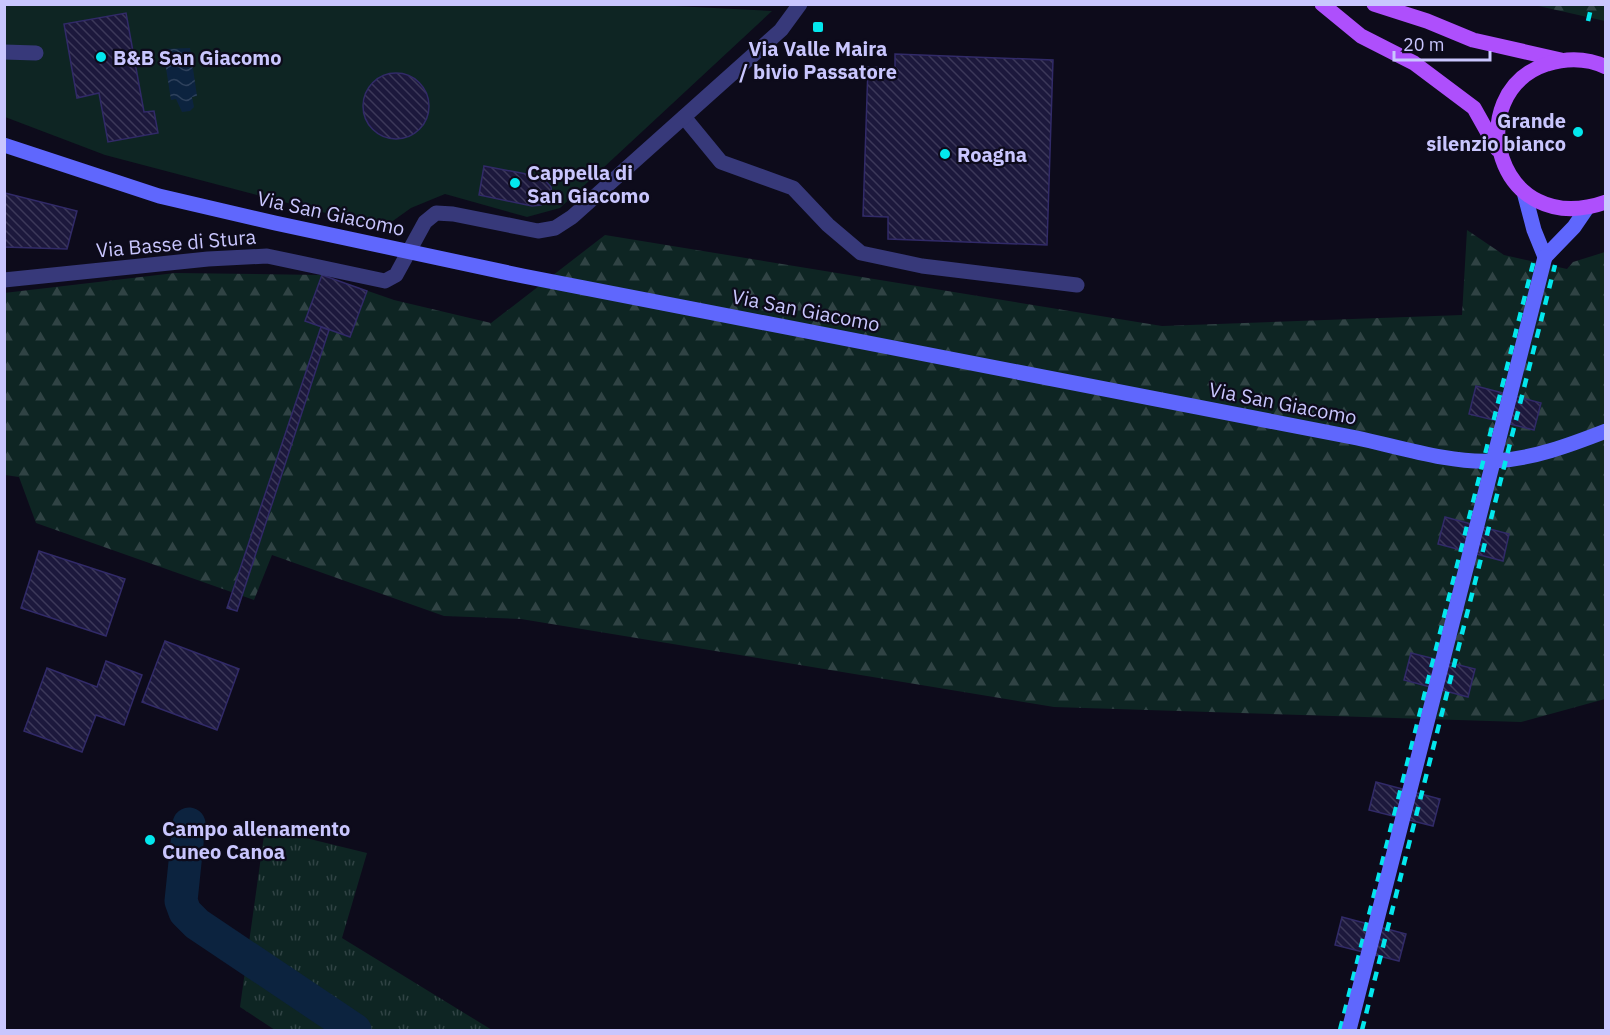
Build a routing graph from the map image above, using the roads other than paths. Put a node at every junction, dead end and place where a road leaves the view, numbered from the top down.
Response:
1 (800, 4) edge
2 (1322, 4) edge
3 (1374, 4) edge
4 (4, 52) edge
5 (36, 52) dead end
6 (1561, 60) junction
7 (1605, 67) edge
8 (684, 117) junction
9 (4, 145) edge
10 (1500, 154) junction
11 (1524, 192) junction
12 (1605, 202) edge
13 (1587, 208) junction
14 (410, 252) junction
15 (1545, 257) junction
16 (4, 280) edge
17 (1077, 285) dead end
18 (1605, 431) edge
19 (1349, 1030) edge

1 - 8 street, Via Basse di Stura
2 - 10 main road
3 - 6 main road
4 - 5 street
6 - 7 main road
6 - 10 main road
8 - 14 street, Via Basse di Stura
8 - 17 street
9 - 14 main road, Via San Giacomo
10 - 11 main road
11 - 13 main road
11 - 15 main road
12 - 13 main road
13 - 15 main road
14 - 16 street, Via Basse di Stura
14 - 18 main road, Via San Giacomo
15 - 19 main road, bridge

